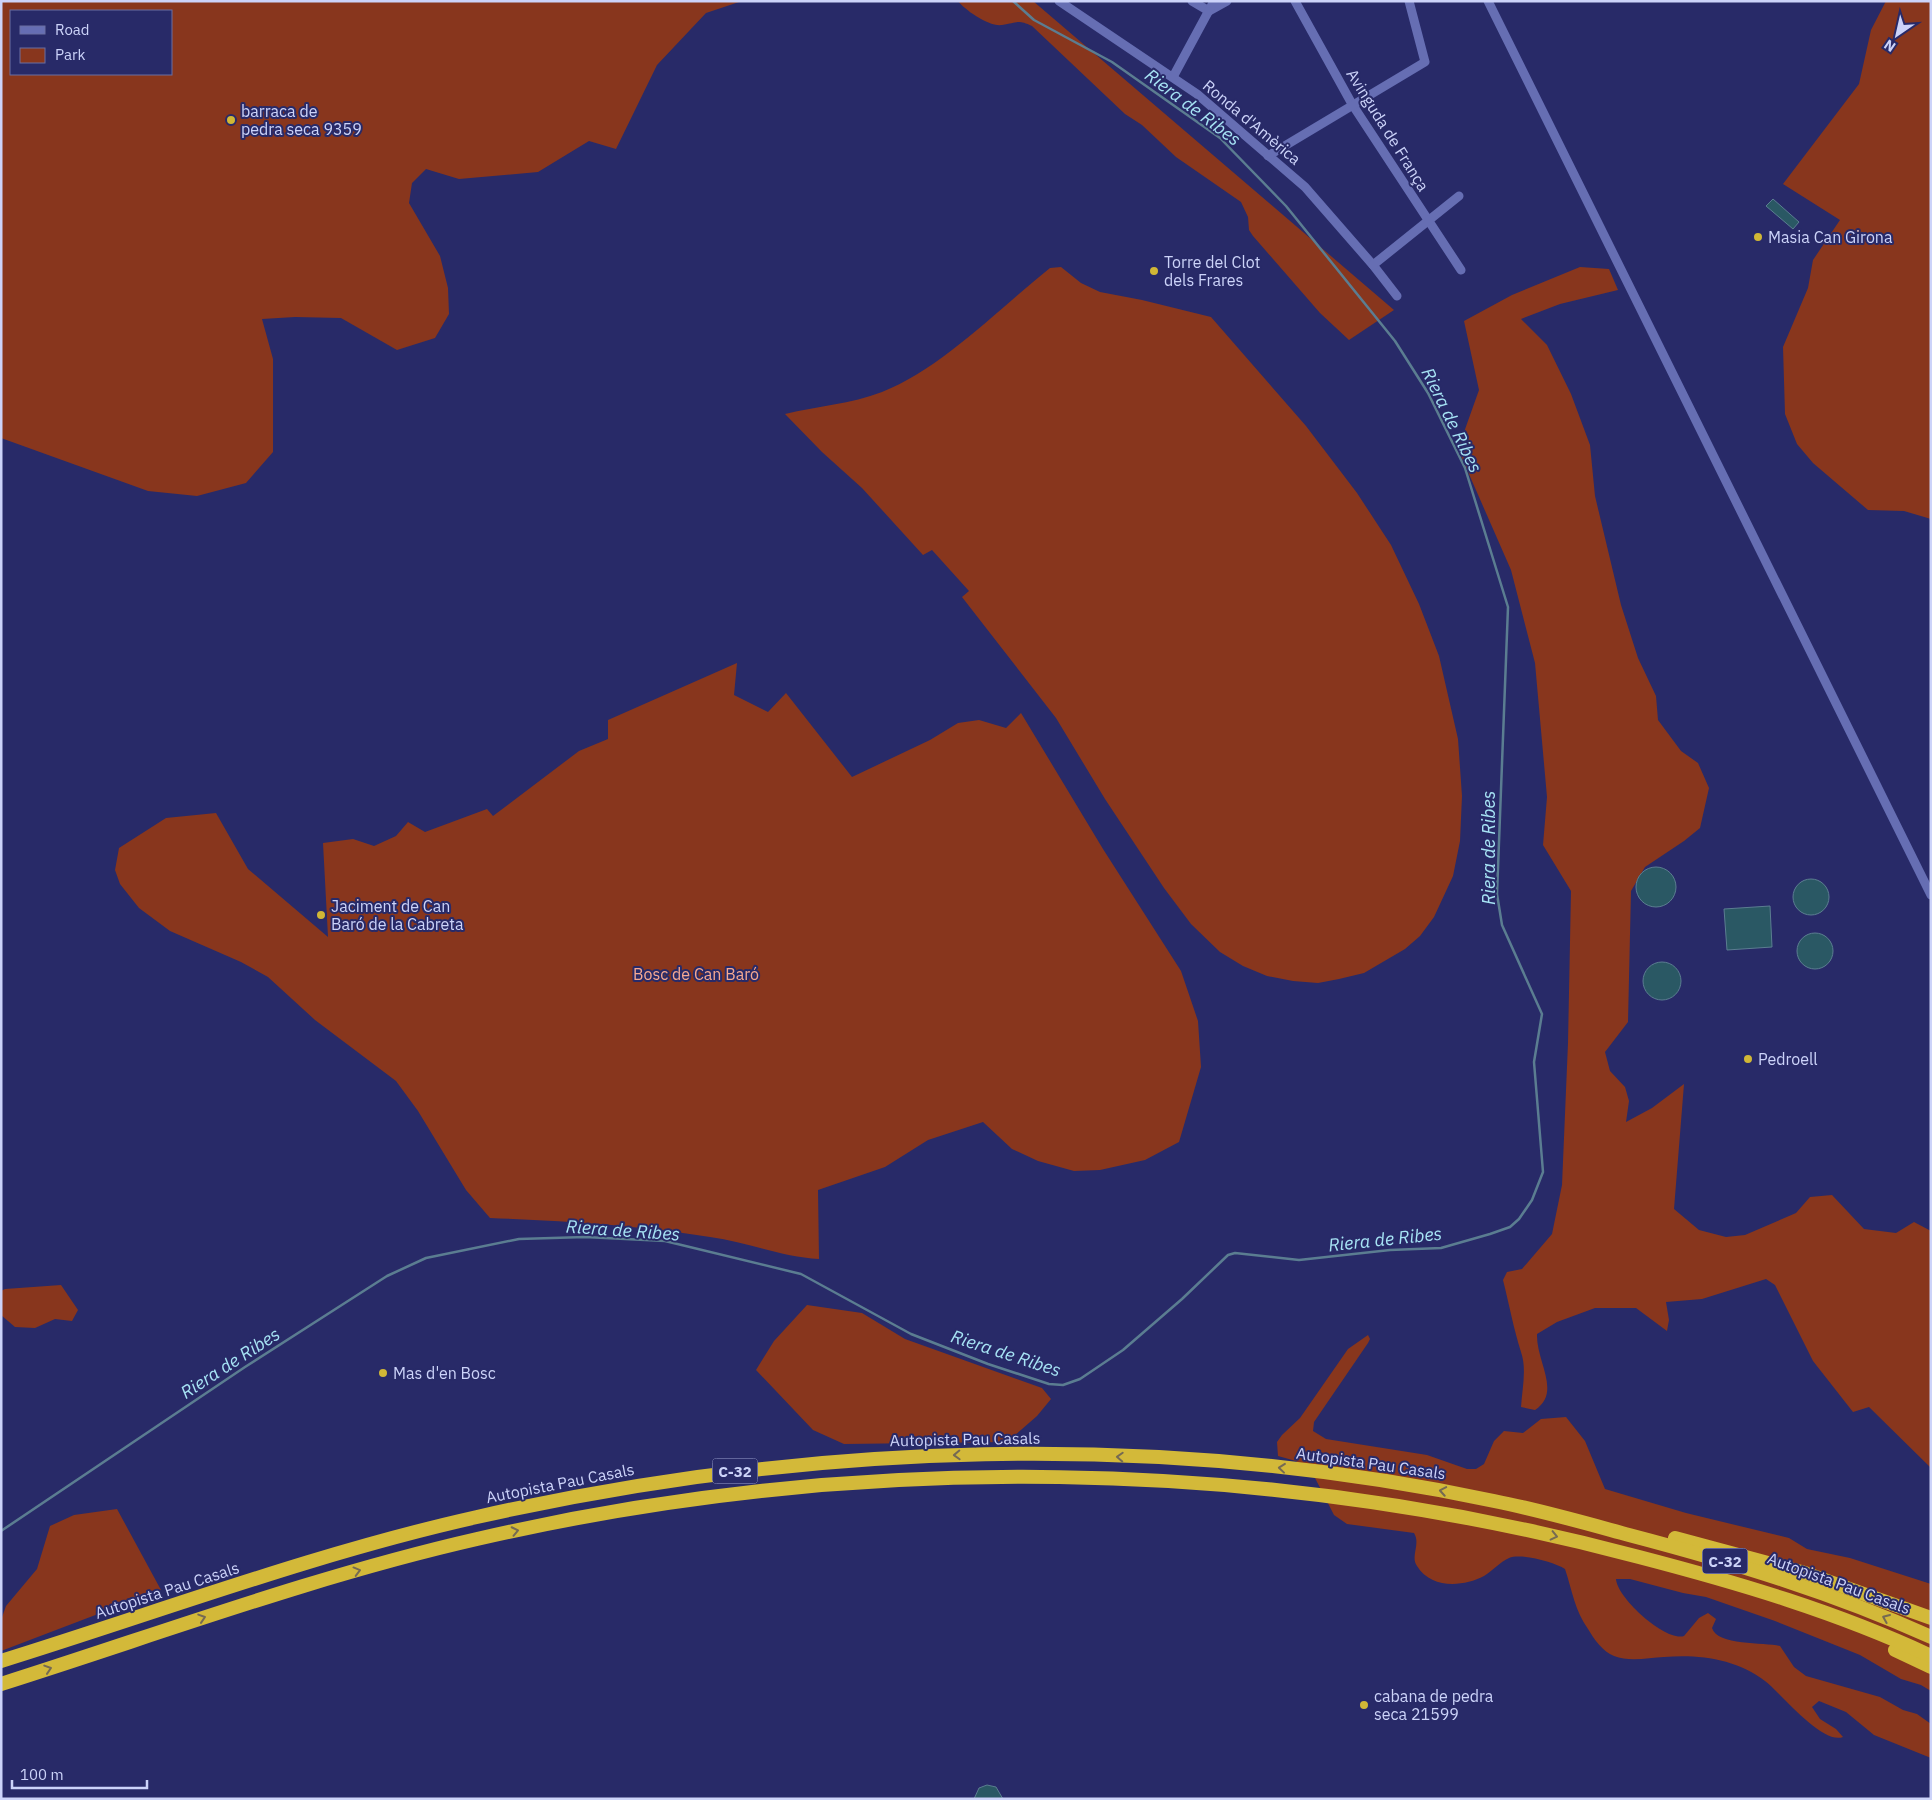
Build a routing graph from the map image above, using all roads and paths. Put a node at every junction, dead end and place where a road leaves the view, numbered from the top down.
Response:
1 (1060, 1) edge
2 (1192, 1) edge
3 (1214, 1) edge
4 (1227, 1) edge
5 (1295, 1) edge
6 (1409, 1) edge
7 (1488, 1) edge
8 (1209, 11) junction
9 (1173, 78) junction
10 (1352, 104) junction
11 (1268, 156) junction
12 (1459, 196) dead end
13 (1427, 221) junction
14 (1373, 265) junction
15 (1461, 270) dead end
16 (1397, 296) dead end
17 (1931, 895) edge
18 (1512, 1504) junction
19 (1688, 1570) junction
20 (1931, 1618) edge
21 (1931, 1637) edge
22 (1931, 1656) edge
23 (1, 1662) edge
24 (1931, 1667) edge
25 (1, 1684) edge

1 - 9 street, Ronda d'Amèrica
2 - 8 street
3 - 8 street
4 - 8 street
5 - 10 street, Avinguda de França
6 - 10 street
7 - 17 street
8 - 9 street
9 - 11 street, Ronda d'Amèrica
10 - 11 street
10 - 13 street, Avinguda de França
11 - 14 street, Ronda d'Amèrica
12 - 13 street
13 - 14 street
13 - 15 street, Avinguda de França
14 - 16 street, Ronda d'Amèrica
18 - 20 highway
21 -> 18 highway, Autopista Pau Casals / C-32
18 -> 23 highway, Autopista Pau Casals / C-32
19 - 22 highway, Autopista Pau Casals / C-32
19 - 24 highway
25 -> 19 highway, Autopista Pau Casals / C-32

